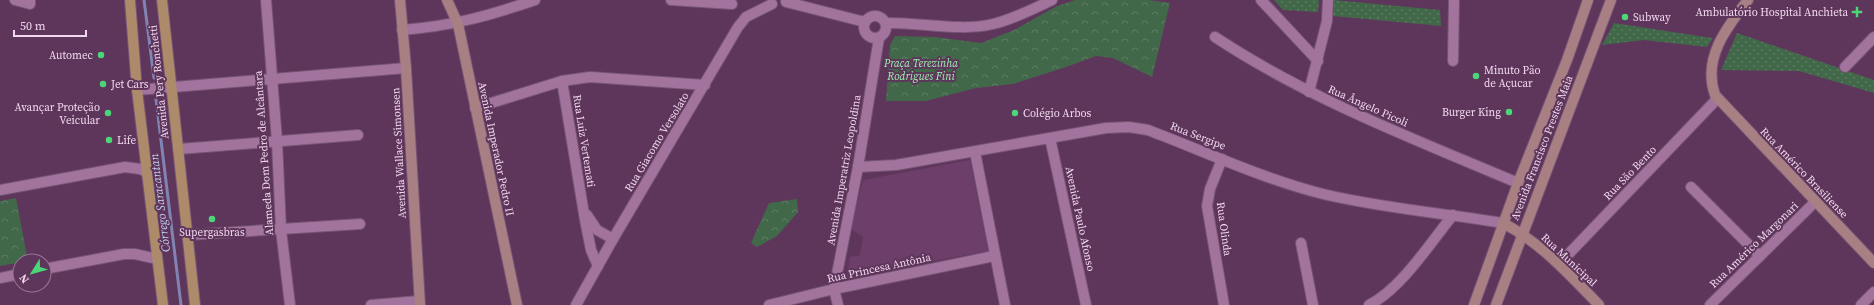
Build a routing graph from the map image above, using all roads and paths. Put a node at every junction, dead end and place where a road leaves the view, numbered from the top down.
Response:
1 (15, 0) edge
2 (130, 0) edge
3 (162, 0) edge
4 (266, 0) edge
5 (400, 0) edge
6 (447, 0) edge
7 (535, 0) edge
8 (671, 0) edge
9 (1052, 0) edge
10 (1261, 0) edge
11 (1328, 0) edge
12 (1454, 0) edge
13 (1588, 0) edge
14 (1612, 0) edge
15 (1748, 0) edge
16 (786, 1) edge
17 (30, 2) edge
18 (771, 2) edge
19 (732, 4) dead end
20 (865, 22) junction
21 (886, 23) junction
22 (458, 24) junction
23 (402, 30) junction
24 (1215, 37) dead end
25 (1874, 37) edge
26 (879, 38) junction
27 (1318, 61) junction
28 (1453, 61) dead end
29 (1845, 67) dead end
30 (406, 68) junction
31 (272, 79) junction
32 (562, 81) junction
33 (705, 84) junction
34 (172, 87) junction
35 (137, 90) junction
36 (1309, 92) junction
37 (1717, 99) junction
38 (475, 108) junction
39 (358, 135) dead end
40 (1050, 138) junction
41 (277, 141) junction
42 (179, 149) junction
43 (975, 152) junction
44 (1222, 158) junction
45 (858, 167) junction
46 (146, 172) junction
47 (1518, 183) junction
48 (1691, 187) dead end
49 (0, 190) edge
50 (1815, 202) junction
51 (582, 204) junction
52 (1453, 215) junction
53 (1503, 222) junction
54 (360, 224) dead end
55 (281, 230) junction
56 (1522, 233) junction
57 (188, 235) junction
58 (613, 238) junction
59 (1301, 243) dead end
60 (994, 256) junction
61 (1760, 256) junction
62 (157, 259) junction
63 (1874, 263) edge
64 (1560, 264) junction
65 (598, 266) junction
66 (52, 268) edge
67 (12, 276) edge
68 (0, 278) edge
69 (834, 289) junction
70 (1874, 292) edge
71 (420, 303) edge
72 (163, 305) edge
73 (195, 305) edge
74 (290, 305) edge
75 (371, 305) edge
76 (518, 305) edge
77 (576, 305) edge
78 (769, 305) edge
79 (838, 305) edge
80 (1005, 305) edge
81 (1086, 305) edge
82 (1224, 305) edge
83 (1314, 305) edge
84 (1369, 305) edge
85 (1474, 305) edge
86 (1496, 305) edge
87 (1599, 305) edge
88 (1710, 305) edge
89 (1861, 305) edge

1 - 17 street
2 - 35 main road, Avenida Pery Ronchetti
3 - 34 main road, Avenida Pery Ronchetti
4 - 31 street, Alameda Dom Pedro de Alcântara
5 - 23 street, Avenida Wallace Simonsen
6 - 22 street, Avenida Imperador Pedro II
7 - 22 street
8 - 19 street
9 - 21 street
10 - 27 street
11 - 27 street
12 - 28 street
13 - 47 street, Avenida Francisco Prestes Maia
14 - 56 street, Avenida Francisco Prestes Maia
15 - 37 street
16 - 18 street, Rua Giacomo Versolato
16 - 20 street
18 - 33 street, Rua Giacomo Versolato
20 - 21 street
20 - 26 street
21 - 26 street
22 - 23 street
22 - 38 street, Avenida Imperador Pedro II
23 - 30 street, Avenida Wallace Simonsen
24 - 36 street, Rua Ângelo Picoli
25 - 29 street
26 - 45 street, Avenida Imperatriz Leopoldina
27 - 36 street
30 - 31 street
30 - 71 street, Avenida Wallace Simonsen
31 - 34 street
31 - 41 street, Alameda Dom Pedro de Alcântara
32 - 33 street
32 - 38 street
32 - 51 street, Rua Luiz Vertemati
33 - 58 street, Rua Giacomo Versolato
34 - 35 street
34 - 42 main road, Avenida Pery Ronchetti
35 - 46 main road, Avenida Pery Ronchetti
36 - 47 street, Rua Ângelo Picoli
37 - 50 street, Rua Américo Brasiliense
37 - 64 street, Rua São Bento
38 - 76 street, Avenida Imperador Pedro II
39 - 41 street
40 - 43 street, Rua Sergipe
40 - 44 street, Rua Sergipe
40 - 81 street, Avenida Paulo Afonso
41 - 42 street
41 - 55 street, Alameda Dom Pedro de Alcântara
42 - 57 main road, Avenida Pery Ronchetti
43 - 45 street, Rua Sergipe
43 - 60 street
44 - 52 street, Rua Sergipe
44 - 82 street, Rua Olinda
45 - 69 street, Avenida Imperatriz Leopoldina
46 - 49 street
46 - 62 main road, Avenida Pery Ronchetti
47 - 53 street, Avenida Francisco Prestes Maia
48 - 61 street
50 - 61 street, Rua Américo Margonari
50 - 63 street, Rua Américo Brasiliense
51 - 58 street, Rua Luiz Vertemati
51 - 65 street, Rua Luiz Vertemati
52 - 53 street, Rua Sergipe
52 - 84 street
53 - 56 street, Rua Sergipe
53 - 85 street, Avenida Francisco Prestes Maia
54 - 55 street
55 - 57 street
55 - 74 street, Alameda Dom Pedro de Alcântara
56 - 64 street, Rua Municipal
56 - 86 street, Avenida Francisco Prestes Maia
57 - 73 main road, Avenida Pery Ronchetti
58 - 65 street, Rua Giacomo Versolato
59 - 83 street
60 - 69 street, Rua Princesa Antônia
60 - 80 street
61 - 88 street, Rua Américo Margonari
62 - 66 street
62 - 72 main road, Avenida Pery Ronchetti
64 - 87 street, Rua Municipal
65 - 77 street, Rua Giacomo Versolato
67 - 68 street
69 - 78 street, Rua Princesa Antônia
69 - 79 street, Avenida Imperatriz Leopoldina
70 - 89 street
71 - 75 street

